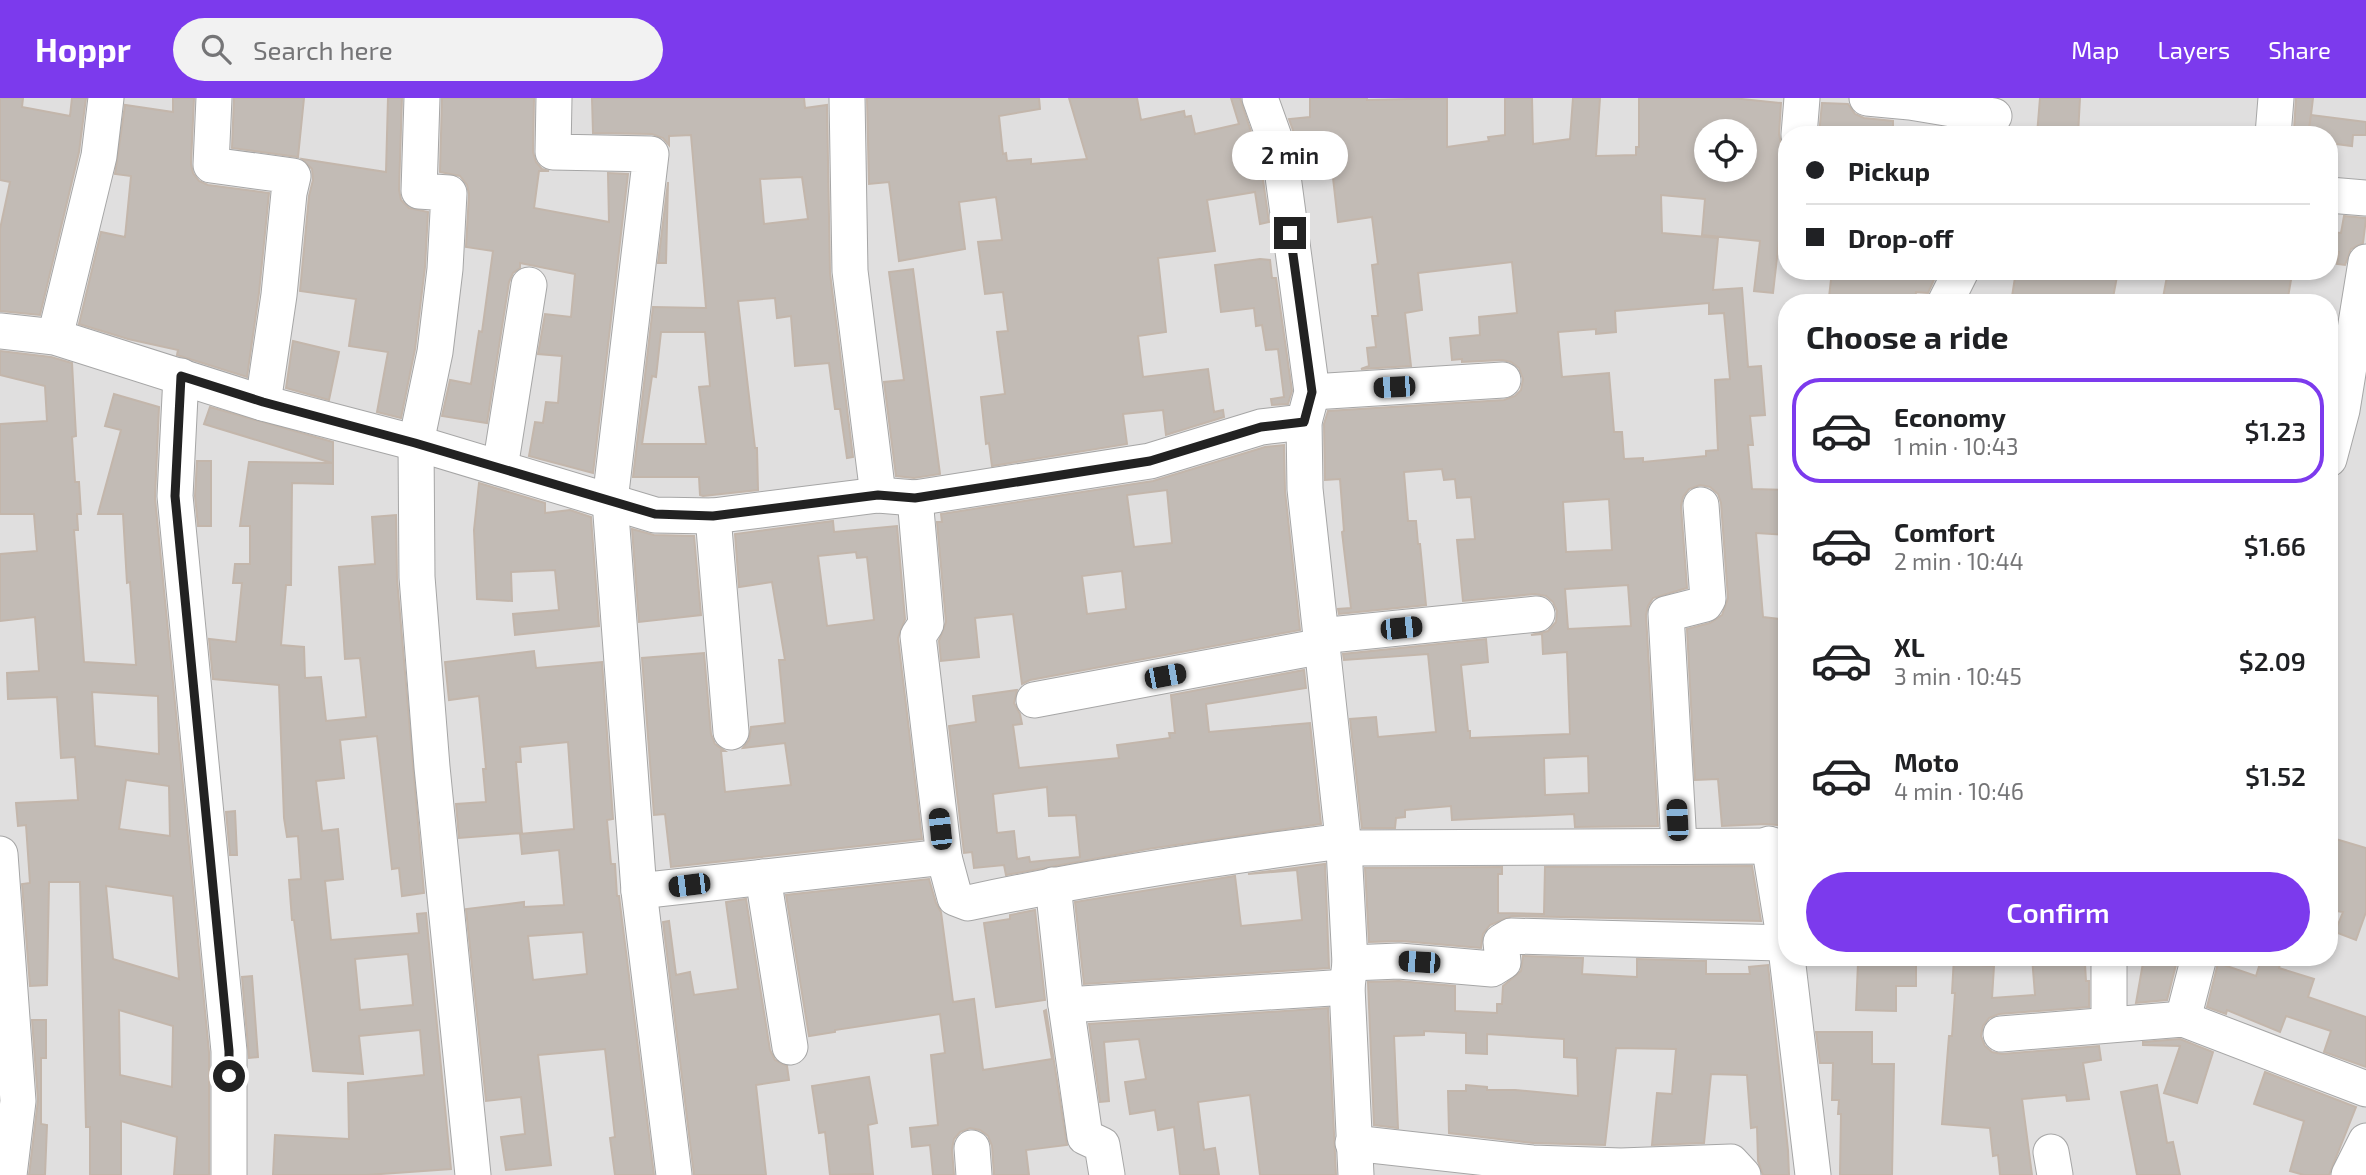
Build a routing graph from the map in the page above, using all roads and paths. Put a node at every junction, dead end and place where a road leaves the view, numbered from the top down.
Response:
1 (106, 98) edge
2 (214, 98) edge
3 (422, 98) edge
4 (554, 98) edge
5 (848, 98) edge
6 (1261, 98) edge
7 (1802, 98) edge
8 (1867, 98) edge
9 (2276, 98) edge
10 (1994, 116) edge
11 (1800, 126) edge
12 (2274, 126) edge
13 (2338, 196) edge
14 (2366, 198) edge
15 (2366, 261) edge
16 (529, 285) dead end
17 (0, 331) edge
18 (55, 337) junction
19 (181, 376) junction
20 (1503, 380) dead end
21 (263, 402) junction
22 (1308, 407) junction
23 (2354, 412) edge
24 (2338, 442) edge
25 (415, 443) junction
26 (500, 468) junction
27 (878, 495) junction
28 (915, 498) junction
29 (610, 501) junction
30 (1701, 505) dead end
31 (713, 516) junction
32 (1537, 614) dead end
33 (1321, 641) junction
34 (1034, 700) dead end
35 (731, 732) dead end
36 (1679, 845) junction
37 (1778, 845) edge
38 (1344, 848) junction
39 (0, 855) edge
40 (944, 857) junction
41 (763, 877) junction
42 (1053, 885) junction
43 (639, 891) junction
44 (1778, 952) edge
45 (1788, 966) edge
46 (2109, 966) edge
47 (2197, 966) edge
48 (1349, 975) junction
49 (1066, 1005) junction
50 (2183, 1019) junction
51 (2109, 1024) junction
52 (2001, 1034) dead end
53 (790, 1047) dead end
54 (2366, 1089) edge
55 (2366, 1141) edge
56 (1354, 1159) edge
57 (1533, 1169) edge
58 (9, 1175) edge
59 (229, 1175) edge
60 (473, 1175) edge
61 (674, 1175) edge
62 (1107, 1175) edge
63 (1743, 1175) edge
64 (1813, 1175) edge
65 (2349, 1175) edge

1 - 18 street
2 - 21 street
3 - 25 street
4 - 29 street
5 - 27 street
6 - 22 street
7 - 11 street
8 - 10 street
9 - 12 street
13 - 14 street
15 - 23 street
16 - 26 street
17 - 18 street
18 - 19 street
19 - 21 street
19 - 59 street
20 - 22 street
21 - 25 street
22 - 28 street
22 - 33 street
23 - 24 street
25 - 26 street
25 - 60 street
26 - 29 street
27 - 28 street
27 - 31 street
28 - 40 street
29 - 31 street
29 - 43 street
30 - 36 street
31 - 35 street
32 - 33 street
33 - 34 street
33 - 38 street
36 - 37 street
36 - 38 street
38 - 42 street
38 - 48 street
39 - 58 street
40 - 41 street
40 - 42 street
41 - 43 street
41 - 53 street
42 - 49 street
43 - 61 street
44 - 48 street
45 - 64 street
46 - 51 street
47 - 50 street
48 - 49 street
48 - 56 street
49 - 62 street
50 - 51 street
50 - 54 street
51 - 52 street
55 - 65 street
56 - 57 street
57 - 63 street

